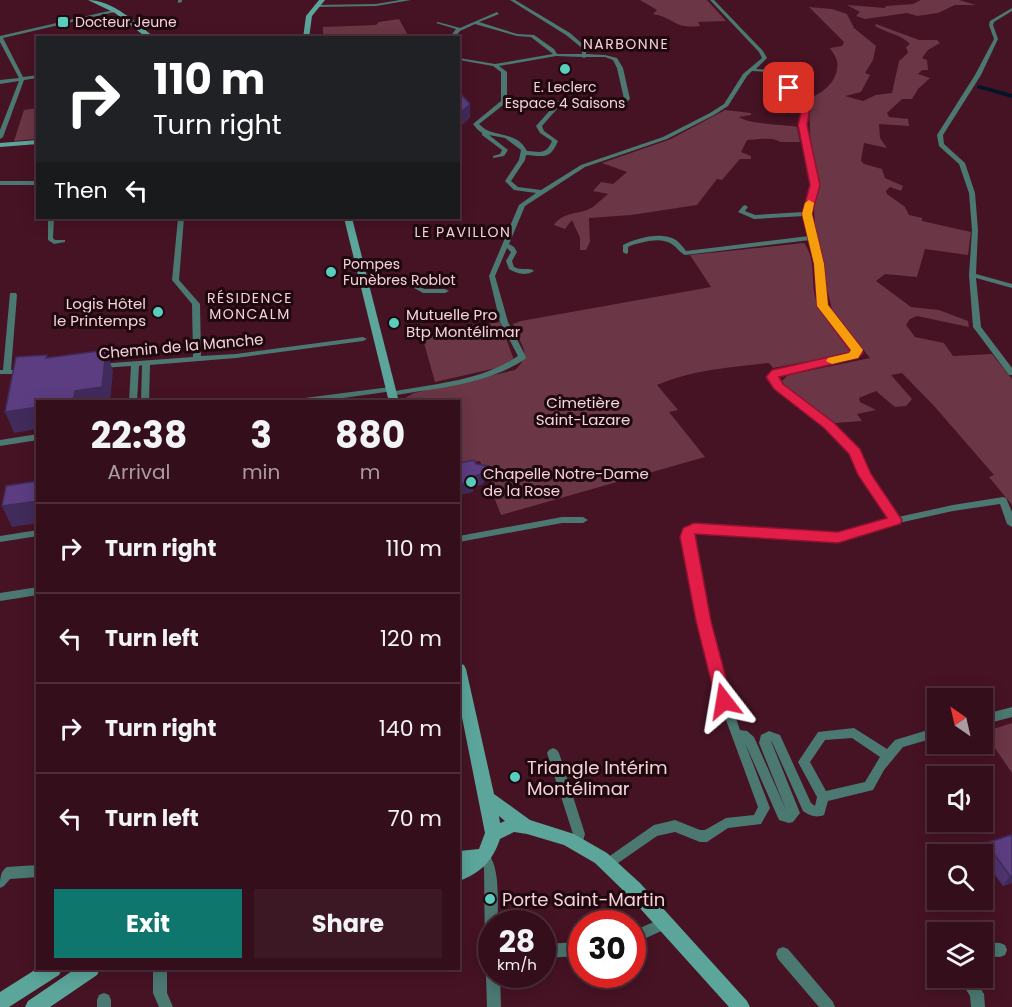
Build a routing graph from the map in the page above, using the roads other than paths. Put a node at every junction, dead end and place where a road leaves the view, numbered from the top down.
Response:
1 (91, 0) edge
2 (322, 0) edge
3 (409, 0) edge
4 (512, 0) edge
5 (712, 0) edge
6 (316, 6) junction
7 (1012, 9) edge
8 (113, 10) junction
9 (497, 13) dead end
10 (476, 23) junction
11 (431, 24) dead end
12 (460, 29) junction
13 (149, 36) edge
14 (306, 36) edge
15 (453, 36) edge
16 (0, 37) edge
17 (10, 55) junction
18 (556, 55) junction
19 (0, 57) edge
20 (584, 57) junction
21 (765, 58) junction
22 (460, 59) edge
23 (495, 65) junction
24 (751, 70) junction
25 (772, 71) junction
26 (36, 76) edge
27 (22, 79) junction
28 (0, 82) edge
29 (561, 101) dead end
30 (581, 102) dead end
31 (483, 132) junction
32 (0, 137) edge
33 (36, 142) edge
34 (0, 145) edge
35 (525, 153) junction
36 (495, 157) dead end
37 (0, 183) edge
38 (36, 183) edge
39 (523, 191) junction
40 (542, 192) junction
41 (522, 206) junction
42 (745, 207) dead end
43 (807, 214) junction
44 (51, 219) edge
45 (181, 219) edge
46 (348, 219) edge
47 (813, 238) junction
48 (63, 241) dead end
49 (504, 245) junction
50 (626, 252) dead end
51 (531, 271) dead end
52 (972, 275) junction
53 (364, 280) junction
54 (1012, 286) edge
55 (445, 291) dead end
56 (13, 295) dead end
57 (363, 339) dead end
58 (197, 358) junction
59 (146, 363) junction
60 (135, 364) junction
61 (94, 367) edge
62 (37, 371) edge
63 (4, 372) edge
64 (1012, 374) edge
65 (392, 395) edge
66 (132, 400) edge
67 (144, 400) edge
68 (324, 400) edge
69 (36, 437) edge
70 (0, 443) edge
71 (583, 520) dead end
72 (895, 520) junction
73 (1012, 524) edge
74 (36, 533) edge
75 (0, 539) edge
76 (460, 539) edge
77 (36, 591) edge
78 (0, 597) edge
79 (460, 674) edge
80 (1012, 712) edge
81 (993, 717) edge
82 (738, 735) junction
83 (927, 735) edge
84 (553, 753) dead end
85 (888, 756) junction
86 (823, 797) junction
87 (487, 798) junction
88 (527, 827) junction
89 (493, 834) junction
90 (577, 844) junction
91 (483, 856) junction
92 (460, 859) edge
93 (608, 864) junction
94 (36, 871) edge
95 (460, 873) edge
96 (0, 882) edge
97 (491, 910) edge
98 (665, 923) junction
99 (646, 932) edge
100 (993, 950) edge
101 (1000, 950) dead end
102 (783, 954) dead end
103 (51, 970) edge
104 (90, 970) edge
105 (160, 970) edge
106 (493, 988) edge
107 (973, 988) edge
108 (0, 1002) edge
109 (34, 1007) edge
110 (166, 1007) edge
111 (494, 1007) edge
112 (741, 1007) edge
113 (828, 1007) edge
114 (978, 1007) edge

1 - 8 main road
2 - 6 main road
3 - 6 street
4 - 20 street
5 - 21 street
6 - 14 main road
7 - 52 street
8 - 13 main road
8 - 16 street
9 - 10 street
10 - 12 street
10 - 18 street
11 - 12 street
12 - 15 street
16 - 17 street
17 - 19 street
17 - 27 street
18 - 20 street
18 - 23 street
20 - 30 street
21 - 24 street
21 - 25 street
22 - 23 street
23 - 31 street
24 - 25 street
24 - 40 street
25 - 43 street
26 - 27 street
27 - 28 street
27 - 32 street
29 - 35 street
31 - 35 street
31 - 36 street
33 - 34 main road
35 - 39 street
37 - 38 street
39 - 40 street
39 - 41 street
40 - 41 street
41 - 49 street
42 - 43 street
43 - 47 street
44 - 48 street
45 - 58 street
46 - 53 main road
47 - 50 street
47 - 72 street
49 - 51 street
49 - 65 street
52 - 54 street
52 - 64 street
53 - 55 street
53 - 65 main road
56 - 63 street
57 - 58 street, Chemin de la Manche
58 - 59 street, Chemin de la Manche
59 - 60 street, Chemin de la Manche
59 - 67 street
60 - 61 street, Chemin de la Manche
60 - 66 street
62 - 63 street
65 - 68 street
69 - 70 street
71 - 76 street
72 - 73 street
72 - 82 street
74 - 75 street
77 - 78 street
79 - 87 main road
80 - 81 street
82 - 86 street
82 - 93 street
83 - 85 street
84 - 90 street
85 - 86 street
85 - 86 street
87 - 88 main road
87 - 89 main road
88 - 89 main road
88 - 90 main road
89 - 91 main road
90 - 93 main road
91 - 92 main road
91 - 95 main road
91 - 97 street
93 - 98 main road
94 - 96 street
98 - 99 street
98 - 112 main road
100 - 101 street
102 - 113 street
103 - 108 main road
104 - 109 main road
105 - 110 street
106 - 111 street
107 - 114 street

